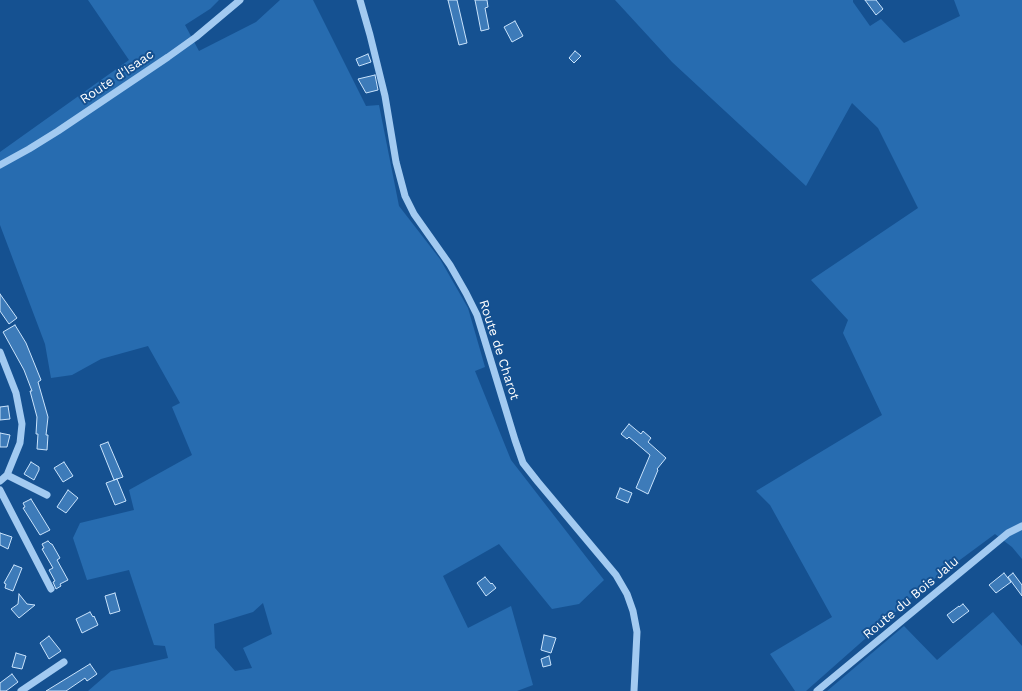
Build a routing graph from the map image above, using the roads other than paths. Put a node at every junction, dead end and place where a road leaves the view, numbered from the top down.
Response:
1 (240, 0) edge
2 (360, 0) edge
3 (0, 165) edge
4 (0, 352) edge
5 (7, 475) junction
6 (0, 482) edge
7 (0, 490) edge
8 (47, 495) dead end
9 (1022, 526) edge
10 (51, 589) dead end
11 (64, 662) dead end
12 (21, 691) edge
13 (634, 691) edge
14 (817, 691) edge

1 - 3 street, Route d'Isaac
2 - 13 street, Route de Charot
4 - 5 street
5 - 6 street
5 - 8 street
7 - 10 street
9 - 14 street, Route du Bois Jalu
11 - 12 street

